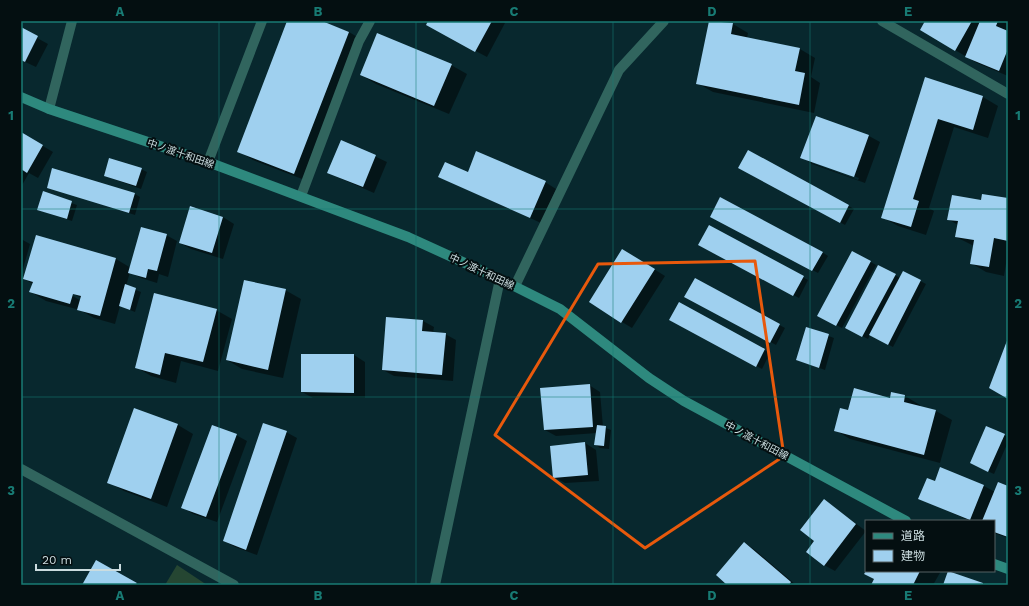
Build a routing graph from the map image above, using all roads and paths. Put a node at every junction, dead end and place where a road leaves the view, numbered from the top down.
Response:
1 (72, 21) edge
2 (262, 21) edge
3 (370, 21) edge
4 (664, 21) edge
5 (882, 21) edge
6 (1008, 94) edge
7 (21, 97) edge
8 (49, 109) junction
9 (208, 162) junction
10 (301, 196) junction
11 (500, 279) junction
12 (515, 286) junction
13 (21, 469) edge
14 (904, 520) edge
15 (995, 564) edge
16 (1008, 569) edge
17 (234, 585) edge
18 (435, 585) edge

1 - 8 street
2 - 9 street
3 - 10 street
4 - 12 street
5 - 6 street
7 - 8 main road, 中ノ渡十和田線
8 - 9 main road, 中ノ渡十和田線
9 - 10 main road, 中ノ渡十和田線
10 - 11 main road, 中ノ渡十和田線
11 - 12 main road, 中ノ渡十和田線
11 - 18 street
12 - 14 main road, 中ノ渡十和田線
13 - 17 street
15 - 16 main road

